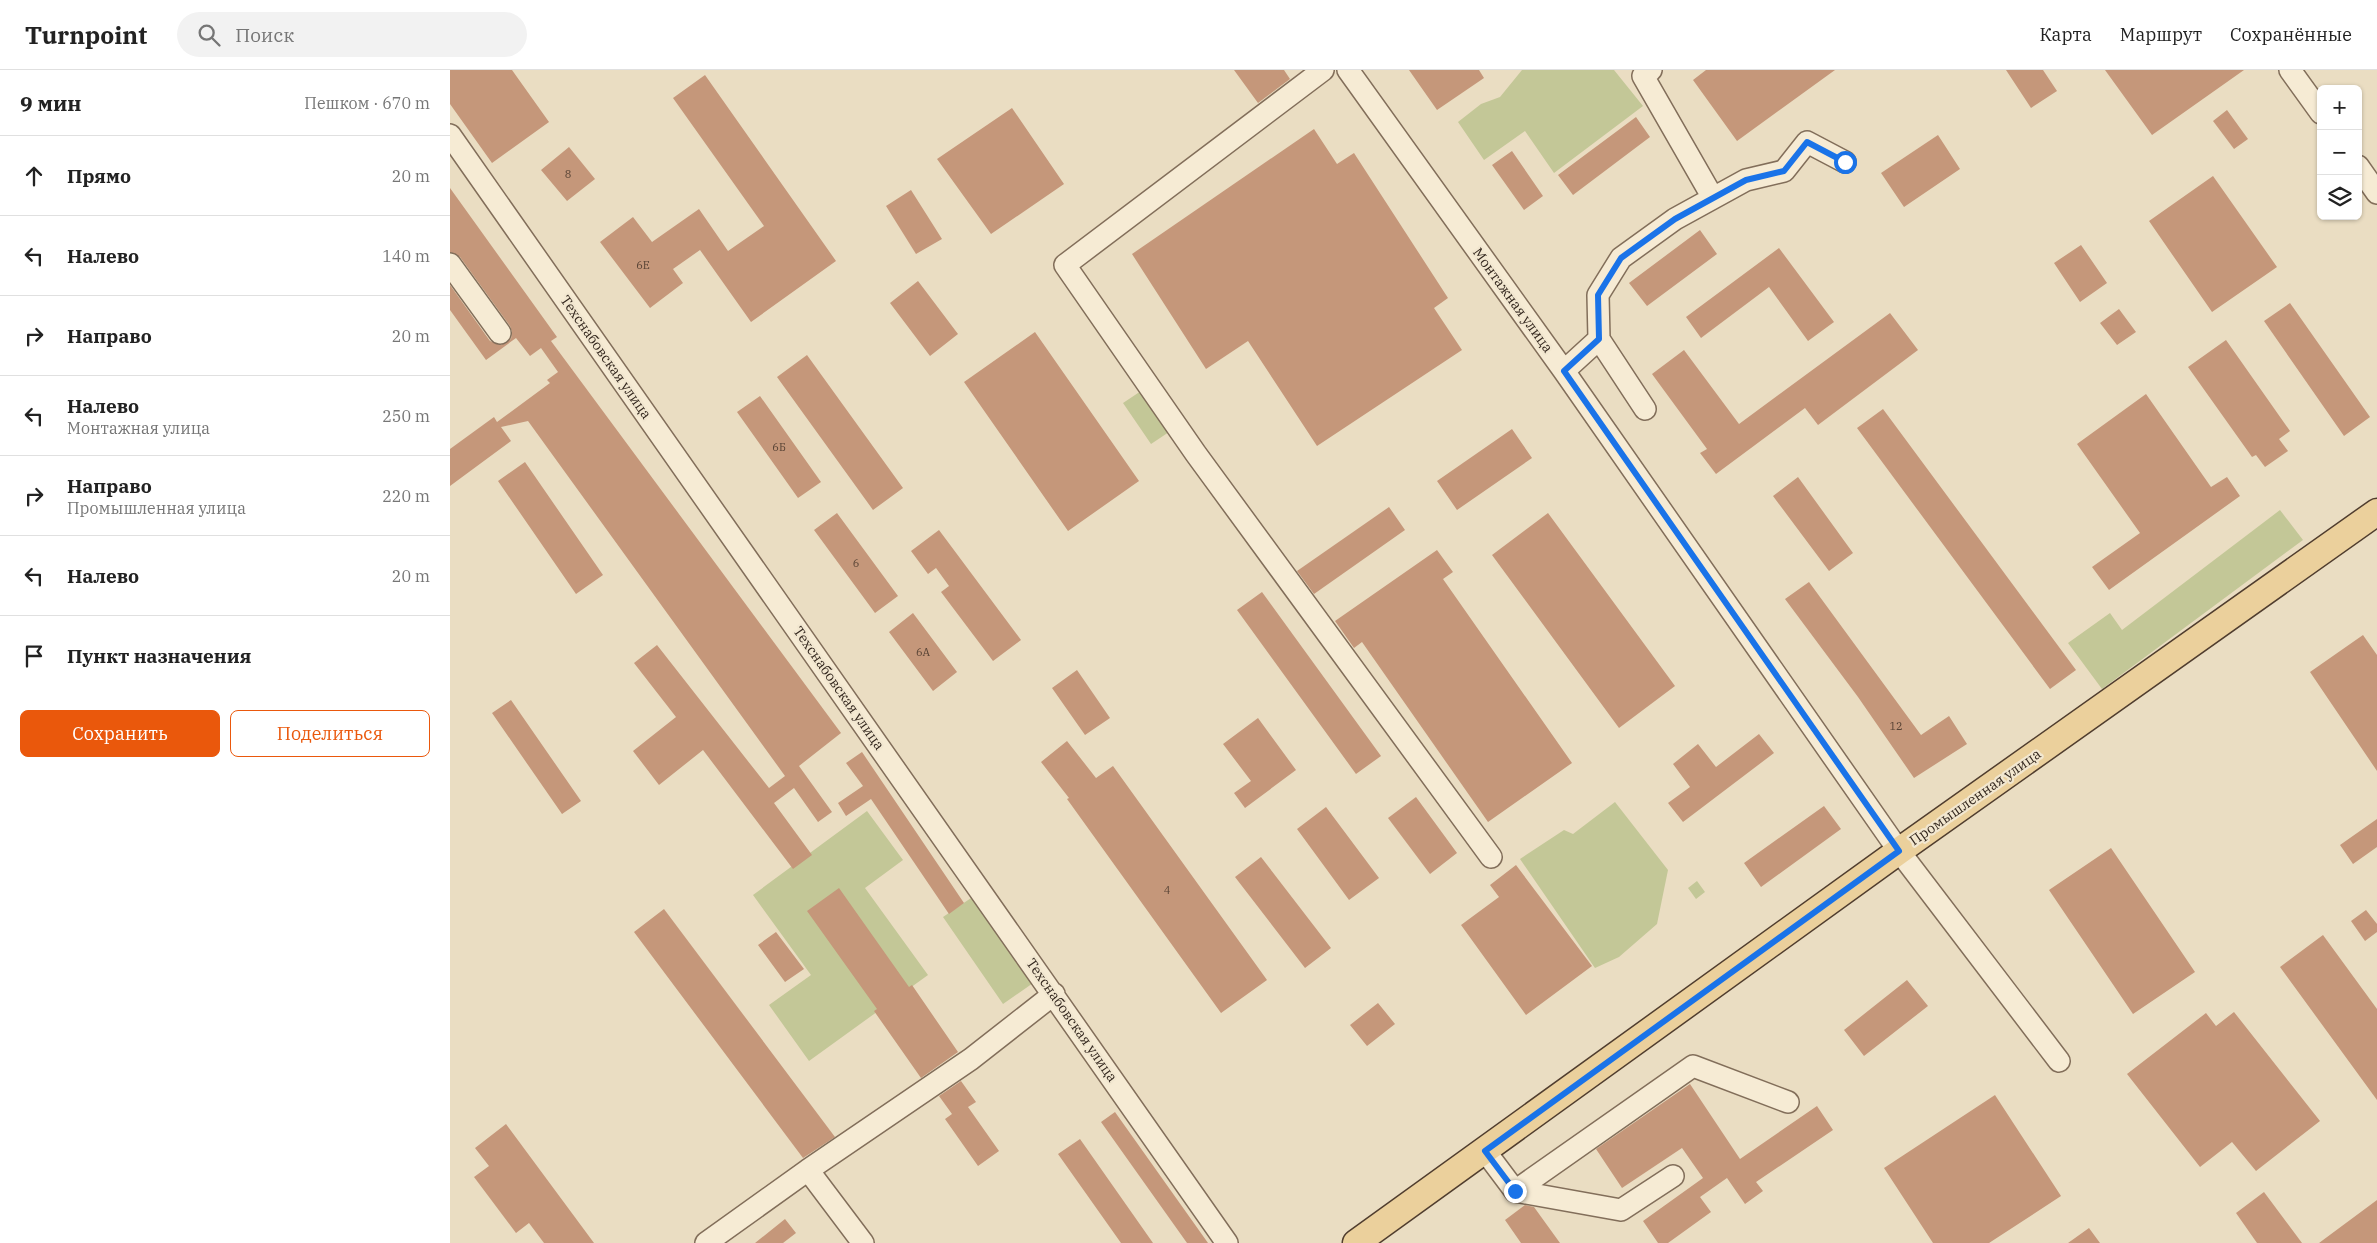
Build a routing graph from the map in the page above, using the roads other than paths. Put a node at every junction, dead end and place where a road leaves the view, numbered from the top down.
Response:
1 (1323, 70) edge
2 (1348, 70) edge
3 (1651, 70) edge
4 (2290, 70) edge
5 (2317, 107) edge
6 (450, 135) edge
7 (1845, 162) dead end
8 (2362, 171) edge
9 (2377, 192) edge
10 (1713, 198) junction
11 (450, 264) edge
12 (500, 333) dead end
13 (1599, 339) junction
14 (1564, 371) junction
15 (1645, 409) dead end
16 (2377, 512) edge
17 (1899, 851) junction
18 (1491, 857) dead end
19 (1054, 994) junction
20 (2059, 1061) dead end
21 (1788, 1102) dead end
22 (1485, 1151) junction
23 (808, 1170) junction
24 (1674, 1176) dead end
25 (1515, 1191) junction
26 (706, 1243) edge
27 (862, 1243) edge
28 (1227, 1243) edge
29 (1356, 1243) edge

1 - 18 street
2 - 14 street, Монтажная улица
3 - 10 street
4 - 5 street
6 - 19 street, Техснабовская улица
7 - 10 street
8 - 9 street
10 - 13 street
11 - 12 street
13 - 14 street
13 - 15 street
14 - 17 street, Монтажная улица
16 - 17 main road, Промышленная улица
17 - 20 street, Монтажная улица
17 - 22 main road, Промышленная улица
19 - 23 street
19 - 28 street, Техснабовская улица
21 - 25 street
22 - 25 street
22 - 29 main road, Промышленная улица
23 - 26 street
23 - 27 street
24 - 25 street

